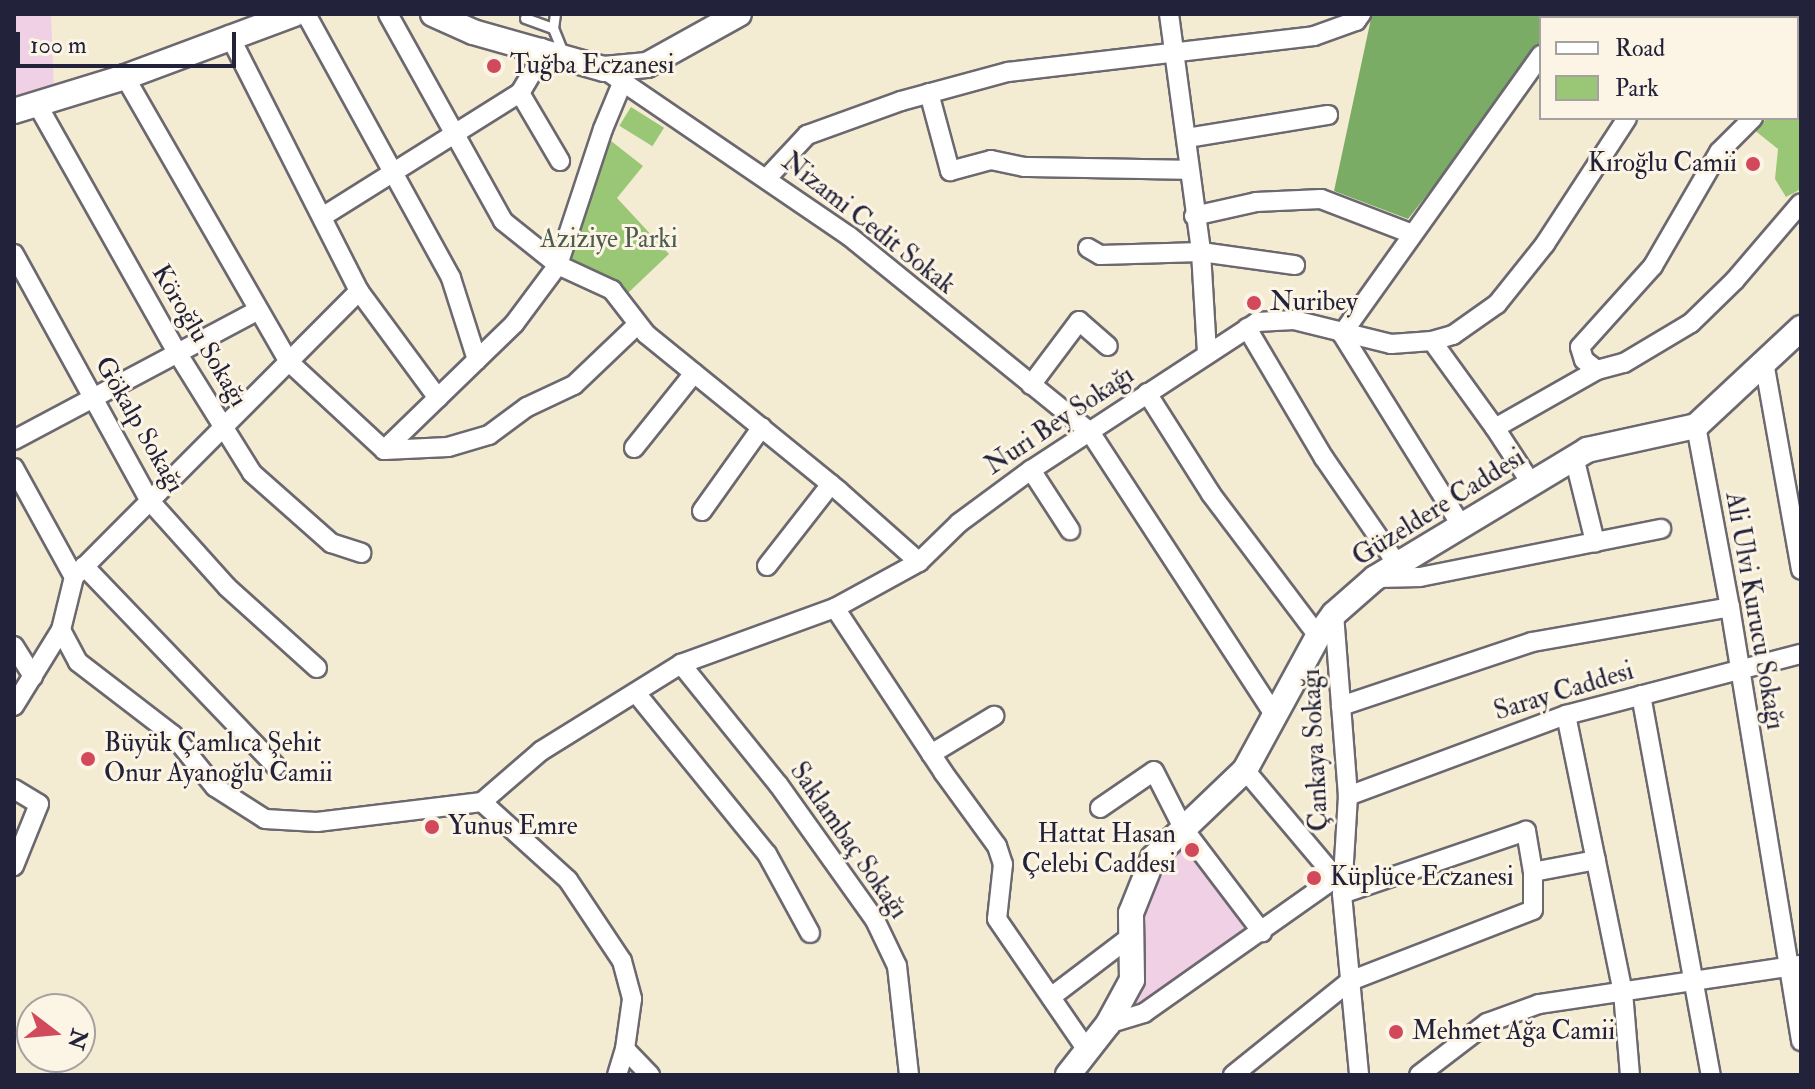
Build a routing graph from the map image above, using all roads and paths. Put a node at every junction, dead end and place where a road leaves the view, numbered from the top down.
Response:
1 (294, 14) edge
2 (306, 14) edge
3 (388, 14) edge
4 (433, 14) edge
5 (555, 14) edge
6 (739, 14) edge
7 (1169, 14) edge
8 (1361, 14) edge
9 (525, 18) dead end
10 (229, 35) junction
11 (547, 38) junction
12 (1174, 52) junction
13 (1539, 58) edge
14 (614, 75) junction
15 (125, 77) junction
16 (520, 93) junction
17 (929, 93) junction
18 (25, 107) edge
19 (1328, 115) dead end
20 (1626, 120) edge
21 (1751, 120) edge
22 (453, 135) junction
23 (1187, 138) junction
24 (560, 161) dead end
25 (1189, 170) junction
26 (392, 173) junction
27 (767, 178) junction
28 (1801, 203) edge
29 (1194, 216) junction
30 (322, 217) junction
31 (1412, 234) junction
32 (1088, 248) dead end
33 (1201, 252) junction
34 (14, 254) edge
35 (558, 265) junction
36 (1295, 265) dead end
37 (359, 291) junction
38 (258, 310) junction
39 (638, 324) junction
40 (1247, 328) junction
41 (1801, 328) edge
42 (1342, 334) junction
43 (1432, 341) junction
44 (1108, 346) dead end
45 (1207, 353) junction
46 (178, 354) junction
47 (477, 360) junction
48 (288, 361) junction
49 (1764, 362) junction
50 (1597, 370) junction
51 (694, 373) junction
52 (1031, 385) junction
53 (1147, 393) junction
54 (438, 398) junction
55 (92, 399) junction
56 (222, 426) junction
57 (1696, 426) junction
58 (762, 427) junction
59 (1495, 428) junction
60 (1090, 432) junction
61 (14, 440) edge
62 (634, 448) dead end
63 (384, 450) junction
64 (1574, 457) junction
65 (14, 468) edge
66 (1031, 470) junction
67 (1531, 483) junction
68 (831, 484) junction
69 (149, 500) junction
70 (1796, 508) edge
71 (702, 511) dead end
72 (1461, 525) junction
73 (1661, 529) dead end
74 (1070, 530) dead end
75 (1595, 542) junction
76 (361, 553) dead end
77 (919, 562) junction
78 (1397, 564) junction
79 (767, 566) dead end
80 (1801, 570) edge
81 (79, 572) junction
82 (1375, 578) junction
83 (1730, 607) junction
84 (835, 608) junction
85 (1334, 614) junction
86 (61, 630) junction
87 (1318, 636) junction
88 (14, 646) edge
89 (1801, 654) edge
90 (681, 664) junction
91 (317, 668) dead end
92 (1738, 670) junction
93 (33, 676) junction
94 (636, 693) junction
95 (1641, 695) junction
96 (14, 706) edge
97 (1341, 706) junction
98 (1566, 715) junction
99 (994, 716) dead end
100 (1275, 716) junction
101 (931, 754) junction
102 (276, 766) dead end
103 (1245, 770) junction
104 (14, 789) edge
105 (1348, 796) junction
106 (482, 802) junction
107 (1100, 808) dead end
108 (1183, 828) junction
109 (1596, 860) junction
110 (14, 866) edge
111 (1533, 872) junction
112 (1341, 881) junction
113 (1262, 932) junction
114 (810, 933) dead end
115 (1131, 936) junction
116 (1794, 966) edge
117 (1350, 981) junction
118 (1694, 981) junction
119 (1623, 992) junction
120 (1051, 997) junction
121 (1108, 1024) junction
122 (1801, 1041) edge
123 (625, 1049) junction
124 (1087, 1050) junction
125 (617, 1075) edge
126 (650, 1075) edge
127 (909, 1075) edge
128 (1068, 1075) edge
129 (1233, 1075) edge
130 (1359, 1075) edge
131 (1419, 1075) edge
132 (1629, 1075) edge
133 (1711, 1075) edge

1 - 10 street
2 - 26 street
3 - 22 street
4 - 11 street
5 - 11 lane
6 - 14 street
7 - 12 street
8 - 12 street
9 - 11 lane
10 - 15 street
10 - 30 street
11 - 14 street
11 - 16 street
12 - 17 street
12 - 23 street
13 - 31 street
14 - 27 street, Nizami Cedit Sokak
14 - 35 street
15 - 18 street
15 - 38 street
16 - 22 street
16 - 24 street
17 - 25 street
17 - 27 street
18 - 46 street, Köroğlu Sokağı
19 - 23 street
20 - 43 street, Nuri Bey Sokağı
21 - 50 street
22 - 26 street
22 - 35 street
23 - 25 street
25 - 29 street
26 - 30 street
26 - 47 street
27 - 52 street, Nizami Cedit Sokak
28 - 50 street
29 - 31 street
29 - 33 street
30 - 37 street
31 - 42 street
32 - 33 street
33 - 36 street
33 - 45 street
34 - 55 street, Gökalp Sokağı
35 - 39 street
35 - 47 street
37 - 48 street
37 - 54 street
38 - 46 street
38 - 48 street
39 - 51 street
39 - 63 street
40 - 42 street, Nuri Bey Sokağı
40 - 45 street, Nuri Bey Sokağı
40 - 78 street
41 - 49 street
42 - 43 street, Nuri Bey Sokağı
42 - 72 street
43 - 59 street
44 - 52 street
45 - 53 street, Nuri Bey Sokağı
46 - 55 street
46 - 56 street, Köroğlu Sokağı
47 - 54 street
48 - 56 street
48 - 63 street
49 - 57 street
49 - 70 street
50 - 59 street
51 - 58 street
51 - 62 street
52 - 60 street, Nizami Cedit Sokak
53 - 60 street, Nuri Bey Sokağı
53 - 87 street
54 - 63 street
55 - 61 street
55 - 69 street, Gökalp Sokağı
56 - 69 street
56 - 76 street, Köroğlu Sokağı
57 - 64 street, Güzeldere Caddesi
57 - 83 street, Ali Ulvi Kurucu Sokağı
58 - 68 street
58 - 71 street
59 - 67 street
60 - 66 street, Nuri Bey Sokağı
60 - 100 street, Nizami Cedit Sokak
64 - 67 street, Güzeldere Caddesi
64 - 75 street
65 - 81 street
66 - 74 street
66 - 77 street, Nuri Bey Sokağı
67 - 72 street, Güzeldere Caddesi
68 - 77 street
68 - 79 street
69 - 81 street
69 - 91 street, Gökalp Sokağı
70 - 80 street
72 - 78 street, Güzeldere Caddesi
73 - 75 street
75 - 82 street
77 - 84 street, Nuri Bey Sokağı
78 - 82 street, Güzeldere Caddesi
81 - 86 street
81 - 102 street
82 - 85 street, Güzeldere Caddesi
83 - 92 street, Ali Ulvi Kurucu Sokağı
83 - 97 street
84 - 90 street, Nuri Bey Sokağı
84 - 101 street
85 - 87 street, Güzeldere Caddesi
85 - 97 street, Çankaya Sokağı
86 - 93 street
86 - 106 street
87 - 100 street, Güzeldere Caddesi
88 - 93 street
89 - 92 street, Saray Caddesi
90 - 94 street, Nuri Bey Sokağı
90 - 127 street, Saklambaç Sokağı
92 - 95 street, Saray Caddesi
92 - 116 street, Ali Ulvi Kurucu Sokağı
93 - 96 street
94 - 106 street, Nuri Bey Sokağı
94 - 114 street
95 - 98 street, Saray Caddesi
95 - 118 street
97 - 105 street, Çankaya Sokağı
98 - 105 street, Saray Caddesi
98 - 109 street
99 - 101 street
100 - 103 street, Güzeldere Caddesi
101 - 120 street
103 - 108 street, Güzeldere Caddesi
103 - 112 street
104 - 110 street
105 - 112 street, Çankaya Sokağı
106 - 123 street
107 - 108 street
108 - 113 street
108 - 115 street, Güzeldere Caddesi
109 - 111 street
109 - 119 street
111 - 112 street
111 - 117 street
112 - 113 street
112 - 117 street, Çankaya Sokağı
113 - 121 street
115 - 120 street
115 - 121 street, Güzeldere Caddesi
116 - 118 street
116 - 122 street, Ali Ulvi Kurucu Sokağı
117 - 129 street
117 - 130 street, Çankaya Sokağı
118 - 119 street
118 - 133 street
119 - 131 street
119 - 132 street
120 - 124 street
121 - 124 street, Güzeldere Caddesi
123 - 125 street
123 - 126 street
124 - 128 street, Güzeldere Caddesi

